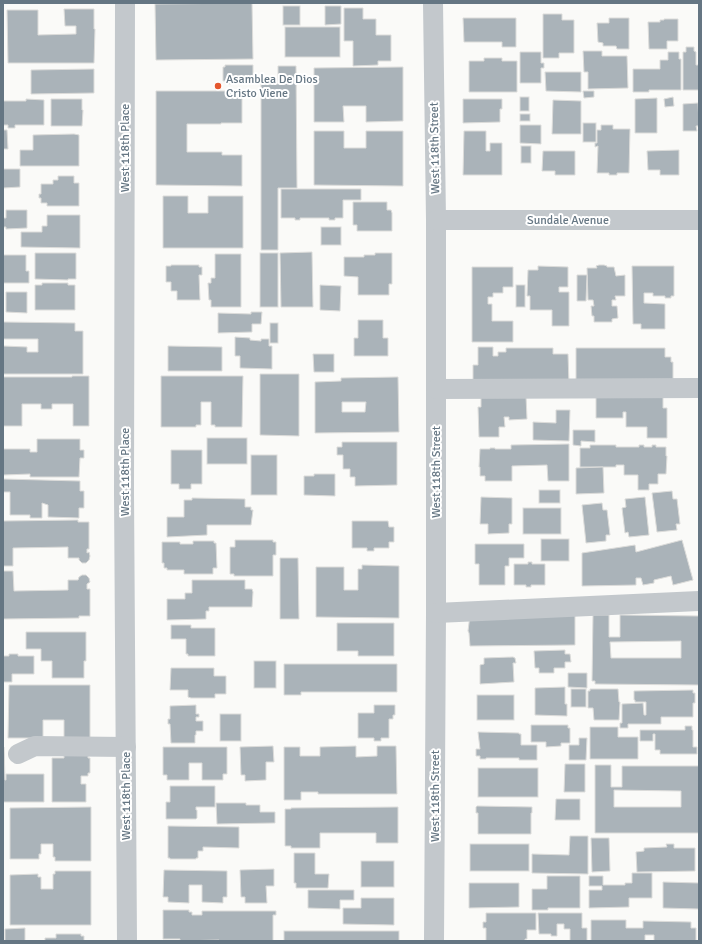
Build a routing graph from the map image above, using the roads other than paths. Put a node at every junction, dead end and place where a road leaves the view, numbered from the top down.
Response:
1 (125, 3) edge
2 (433, 3) edge
3 (436, 220) junction
4 (699, 220) edge
5 (699, 388) edge
6 (436, 389) junction
7 (699, 601) edge
8 (436, 613) junction
9 (126, 747) junction
10 (18, 754) dead end
11 (127, 941) edge
12 (434, 941) edge

1 - 9 street, West 118th Place
2 - 3 street, West 118th Street
3 - 4 street, Sundale Avenue
3 - 6 street, West 118th Street
5 - 6 street
6 - 8 street, West 118th Street
7 - 8 street
8 - 12 street, West 118th Street
9 - 10 street
9 - 11 street, West 118th Place

